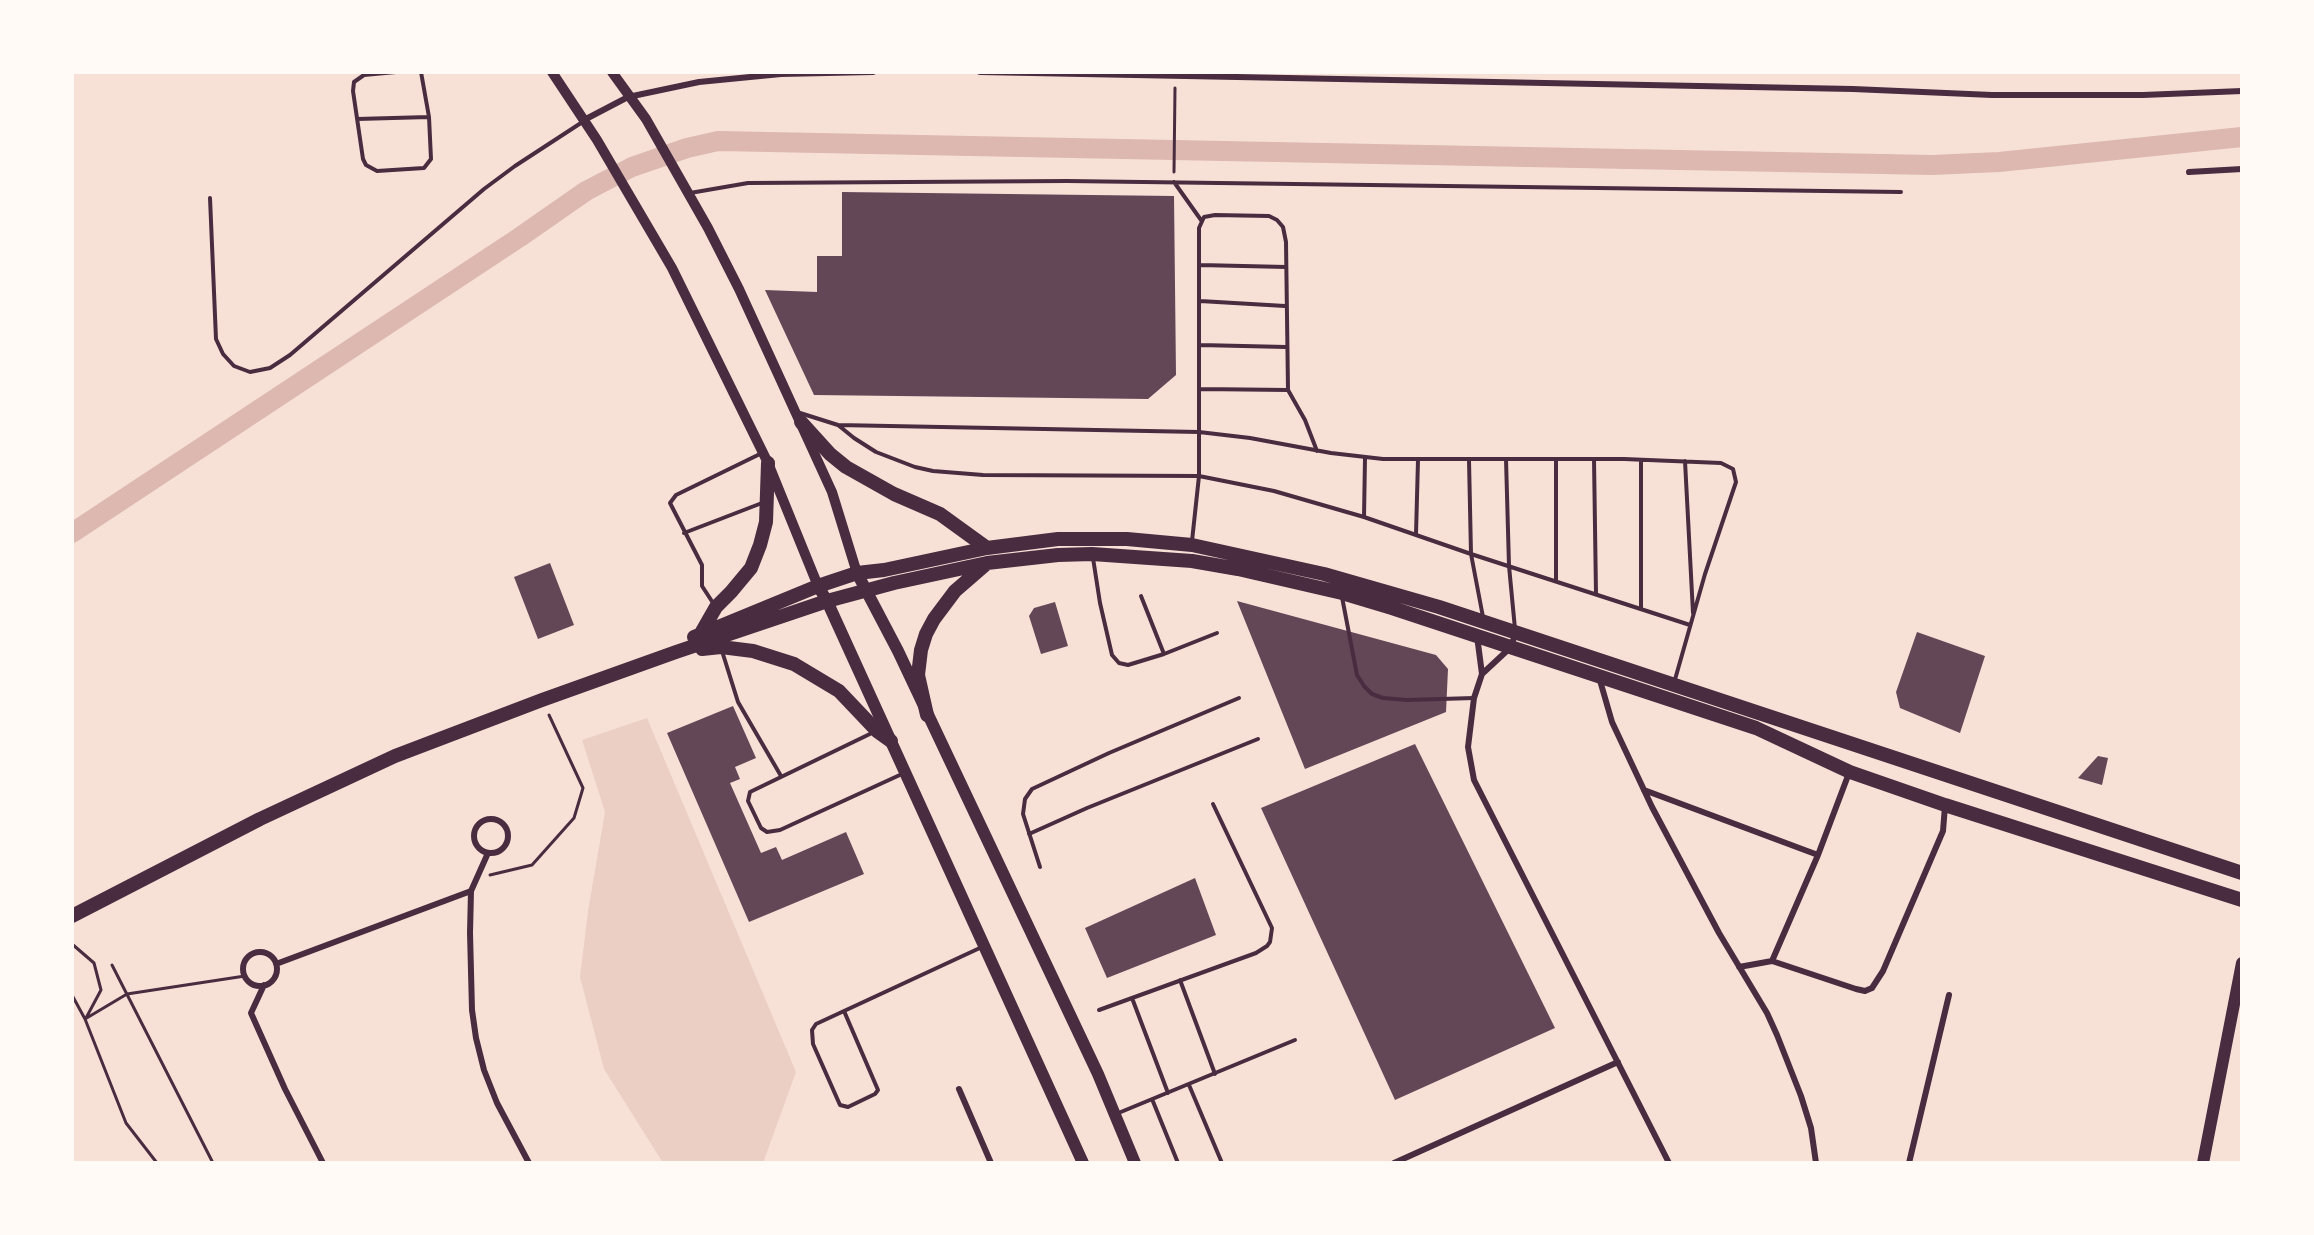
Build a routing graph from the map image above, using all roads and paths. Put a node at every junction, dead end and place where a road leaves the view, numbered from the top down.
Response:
1 (396, 72) edge
2 (421, 72) edge
3 (552, 72) edge
4 (612, 72) edge
5 (873, 72) edge
6 (980, 72) edge
7 (1175, 75) junction
8 (2242, 91) edge
9 (628, 97) junction
10 (429, 117) junction
11 (357, 119) junction
12 (584, 120) junction
13 (1174, 164) dead end
14 (2242, 169) edge
15 (2189, 172) dead end
16 (1174, 182) junction
17 (1901, 192) dead end
18 (687, 193) junction
19 (210, 198) dead end
20 (1202, 220) junction
21 (1200, 265) junction
22 (1286, 267) junction
23 (1200, 301) junction
24 (1285, 306) junction
25 (1200, 345) junction
26 (1286, 348) junction
27 (1200, 388) junction
28 (1288, 390) junction
29 (798, 417) junction
30 (838, 425) junction
31 (1199, 432) junction
32 (1317, 451) junction
33 (766, 458) junction
34 (1365, 458) junction
35 (1506, 459) junction
36 (1556, 459) junction
37 (1594, 459) junction
38 (1418, 460) junction
39 (1469, 460) junction
40 (1641, 460) junction
41 (1685, 461) junction
42 (1199, 476) junction
43 (782, 494) junction
44 (767, 501) junction
45 (1364, 517) junction
46 (684, 533) junction
47 (1416, 534) junction
48 (1192, 545) junction
49 (987, 548) junction
50 (1092, 554) junction
51 (1471, 554) junction
52 (987, 563) junction
53 (1509, 566) junction
54 (857, 573) junction
55 (1556, 580) junction
56 (818, 586) junction
57 (868, 590) junction
58 (1342, 593) junction
59 (1596, 594) junction
60 (1141, 596) dead end
61 (827, 601) junction
62 (716, 607) junction
63 (1641, 609) junction
64 (1693, 616) junction
65 (1484, 622) junction
66 (1690, 625) junction
67 (1217, 633) dead end
68 (1516, 633) junction
69 (700, 635) junction
70 (1477, 636) junction
71 (721, 647) junction
72 (1510, 648) junction
73 (676, 652) junction
74 (1164, 654) junction
75 (1482, 674) junction
76 (1599, 676) junction
77 (1673, 685) junction
78 (1239, 698) dead end
79 (1474, 698) junction
80 (542, 700) junction
81 (1761, 714) junction
82 (927, 715) junction
83 (1756, 728) junction
84 (877, 731) junction
85 (1258, 739) dead end
86 (891, 741) junction
87 (905, 772) junction
88 (1850, 772) junction
89 (781, 776) junction
90 (1644, 790) junction
91 (1213, 804) dead end
92 (1945, 805) junction
93 (1029, 834) junction
94 (488, 853) junction
95 (1818, 855) junction
96 (1040, 867) dead end
97 (2242, 873) edge
98 (477, 876) junction
99 (471, 891) junction
100 (2242, 900) edge
101 (74, 913) edge
102 (72, 944) edge
103 (984, 945) junction
104 (1772, 962) junction
105 (2242, 963) edge
106 (276, 964) junction
107 (112, 965) dead end
108 (1739, 967) junction
109 (245, 976) junction
110 (1180, 980) junction
111 (264, 985) junction
112 (127, 994) junction
113 (72, 995) edge
114 (1948, 995) dead end
115 (1132, 998) junction
116 (1099, 1010) dead end
117 (844, 1011) junction
118 (85, 1019) junction
119 (1295, 1040) dead end
120 (1617, 1062) junction
121 (1215, 1074) junction
122 (1189, 1085) junction
123 (959, 1089) dead end
124 (1168, 1093) junction
125 (1152, 1099) junction
126 (1116, 1114) junction
127 (157, 1163) edge
128 (213, 1163) edge
129 (322, 1163) edge
130 (530, 1163) edge
131 (991, 1163) edge
132 (1083, 1163) edge
133 (1135, 1163) edge
134 (1178, 1163) edge
135 (1222, 1163) edge
136 (1394, 1163) edge
137 (1669, 1163) edge
138 (1816, 1163) edge
139 (1909, 1163) edge
140 (2203, 1163) edge

1 - 11 lane
2 - 10 lane
3 - 12 street
4 - 9 street
5 - 9 street
6 - 7 street
7 - 8 street
7 - 13 path
9 - 12 street
9 - 18 street
10 - 11 lane
10 - 11 lane
12 - 19 lane
12 - 33 street
14 - 15 street
16 - 17 lane
16 - 18 lane
16 - 20 lane
18 - 29 street
20 - 21 lane
20 - 22 lane
21 - 22 lane
21 - 23 lane
22 - 24 lane
23 - 24 lane
23 - 25 lane
24 - 26 lane
25 - 26 lane
25 - 27 lane
26 - 28 lane
27 - 28 lane
27 - 31 lane
28 - 32 lane
29 - 30 lane
29 - 49 main road
29 - 54 street
30 - 31 lane
30 - 42 lane
31 - 32 lane
31 - 42 lane
32 - 34 lane
33 - 43 street
33 - 44 main road
33 - 46 lane
34 - 38 lane
34 - 45 lane
35 - 36 lane
35 - 39 lane
35 - 53 lane
36 - 37 lane
36 - 55 lane
37 - 40 lane
37 - 59 lane
38 - 39 lane
38 - 47 lane
39 - 51 lane
40 - 41 lane
40 - 63 lane
41 - 64 lane
41 - 64 lane
42 - 45 lane
42 - 48 lane
43 - 44 lane
43 - 56 street
44 - 46 lane
44 - 62 main road
45 - 47 lane
46 - 62 lane
47 - 51 lane
48 - 49 main road
48 - 65 main road
49 - 54 main road
50 - 52 main road
50 - 58 main road
50 - 74 lane
51 - 53 lane
51 - 65 lane
52 - 57 main road
52 - 82 main road
53 - 55 lane
53 - 68 lane
54 - 56 main road
54 - 57 main road
55 - 59 lane
56 - 61 main road
56 - 69 main road
57 - 61 main road
57 - 82 main road
58 - 70 main road
58 - 79 lane
59 - 63 lane
60 - 74 lane
61 - 73 main road
61 - 86 main road
62 - 69 main road
63 - 66 lane
64 - 66 lane
65 - 68 main road
65 - 70 street
66 - 77 lane
67 - 74 lane
68 - 72 street
68 - 77 main road
69 - 101 main road
70 - 72 main road
70 - 75 street
71 - 73 main road
71 - 84 main road
71 - 89 lane
72 - 75 street
72 - 76 main road
73 - 80 main road
75 - 79 street
76 - 83 main road
76 - 90 street
77 - 81 main road
78 - 93 lane
79 - 120 street
80 - 98 path
80 - 101 main road
81 - 83 main road
81 - 97 main road
82 - 126 main road
83 - 88 main road
84 - 86 main road
84 - 89 lane
85 - 93 lane
86 - 87 main road
87 - 89 lane
87 - 103 main road
88 - 92 main road
88 - 95 street
90 - 95 street
90 - 108 street
91 - 110 lane
92 - 100 main road
92 - 104 street
93 - 96 lane
94 - 94 street
94 - 98 street
95 - 104 street
98 - 99 street
99 - 106 street
99 - 130 street
102 - 118 path
103 - 117 lane
103 - 132 main road
104 - 108 street
105 - 140 main road
106 - 109 street
106 - 111 street
107 - 112 path
108 - 138 street
109 - 111 street
109 - 112 path
110 - 115 lane
110 - 121 lane
111 - 129 street
112 - 118 path
112 - 128 path
113 - 118 path
114 - 139 street
115 - 116 lane
115 - 124 lane
117 - 117 lane
118 - 127 path
119 - 121 lane
120 - 136 street
120 - 137 street
121 - 122 lane
122 - 124 lane
122 - 135 lane
123 - 131 street
124 - 125 lane
125 - 126 lane
125 - 134 lane
126 - 133 main road

